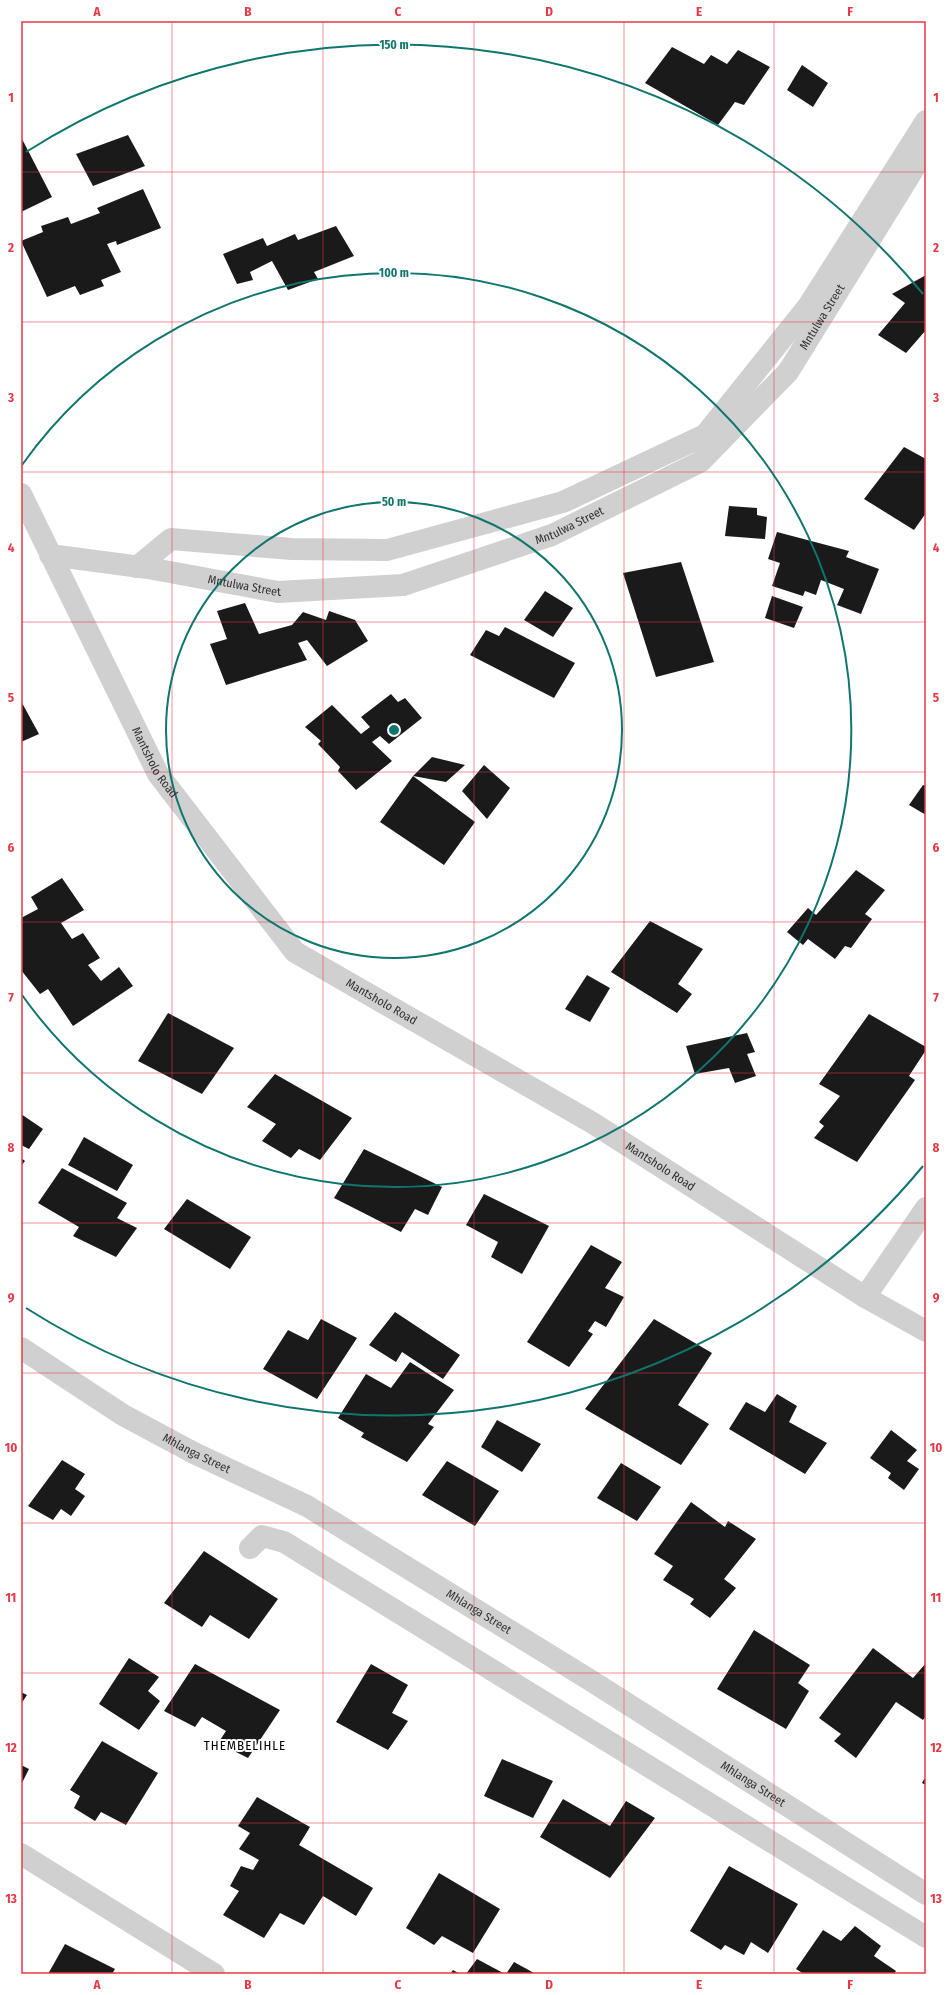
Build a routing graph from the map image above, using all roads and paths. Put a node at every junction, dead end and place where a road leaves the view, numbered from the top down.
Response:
1 (926, 121) edge
2 (926, 149) edge
3 (21, 494) edge
4 (50, 555) junction
5 (138, 567) junction
6 (926, 1208) edge
7 (866, 1297) junction
8 (926, 1331) edge
9 (21, 1348) edge
10 (250, 1548) dead end
11 (21, 1854) edge
12 (926, 1894) edge
13 (926, 1937) edge
14 (214, 1974) edge

1 - 5 street
2 - 5 street, Mntulwa Street
3 - 4 street, Mantsholo Road
4 - 5 street, Mntulwa Street
4 - 7 street, Mantsholo Road
6 - 7 street
7 - 8 street, Mantsholo Road
9 - 12 street, Mhlanga Street
10 - 13 street
11 - 14 street

